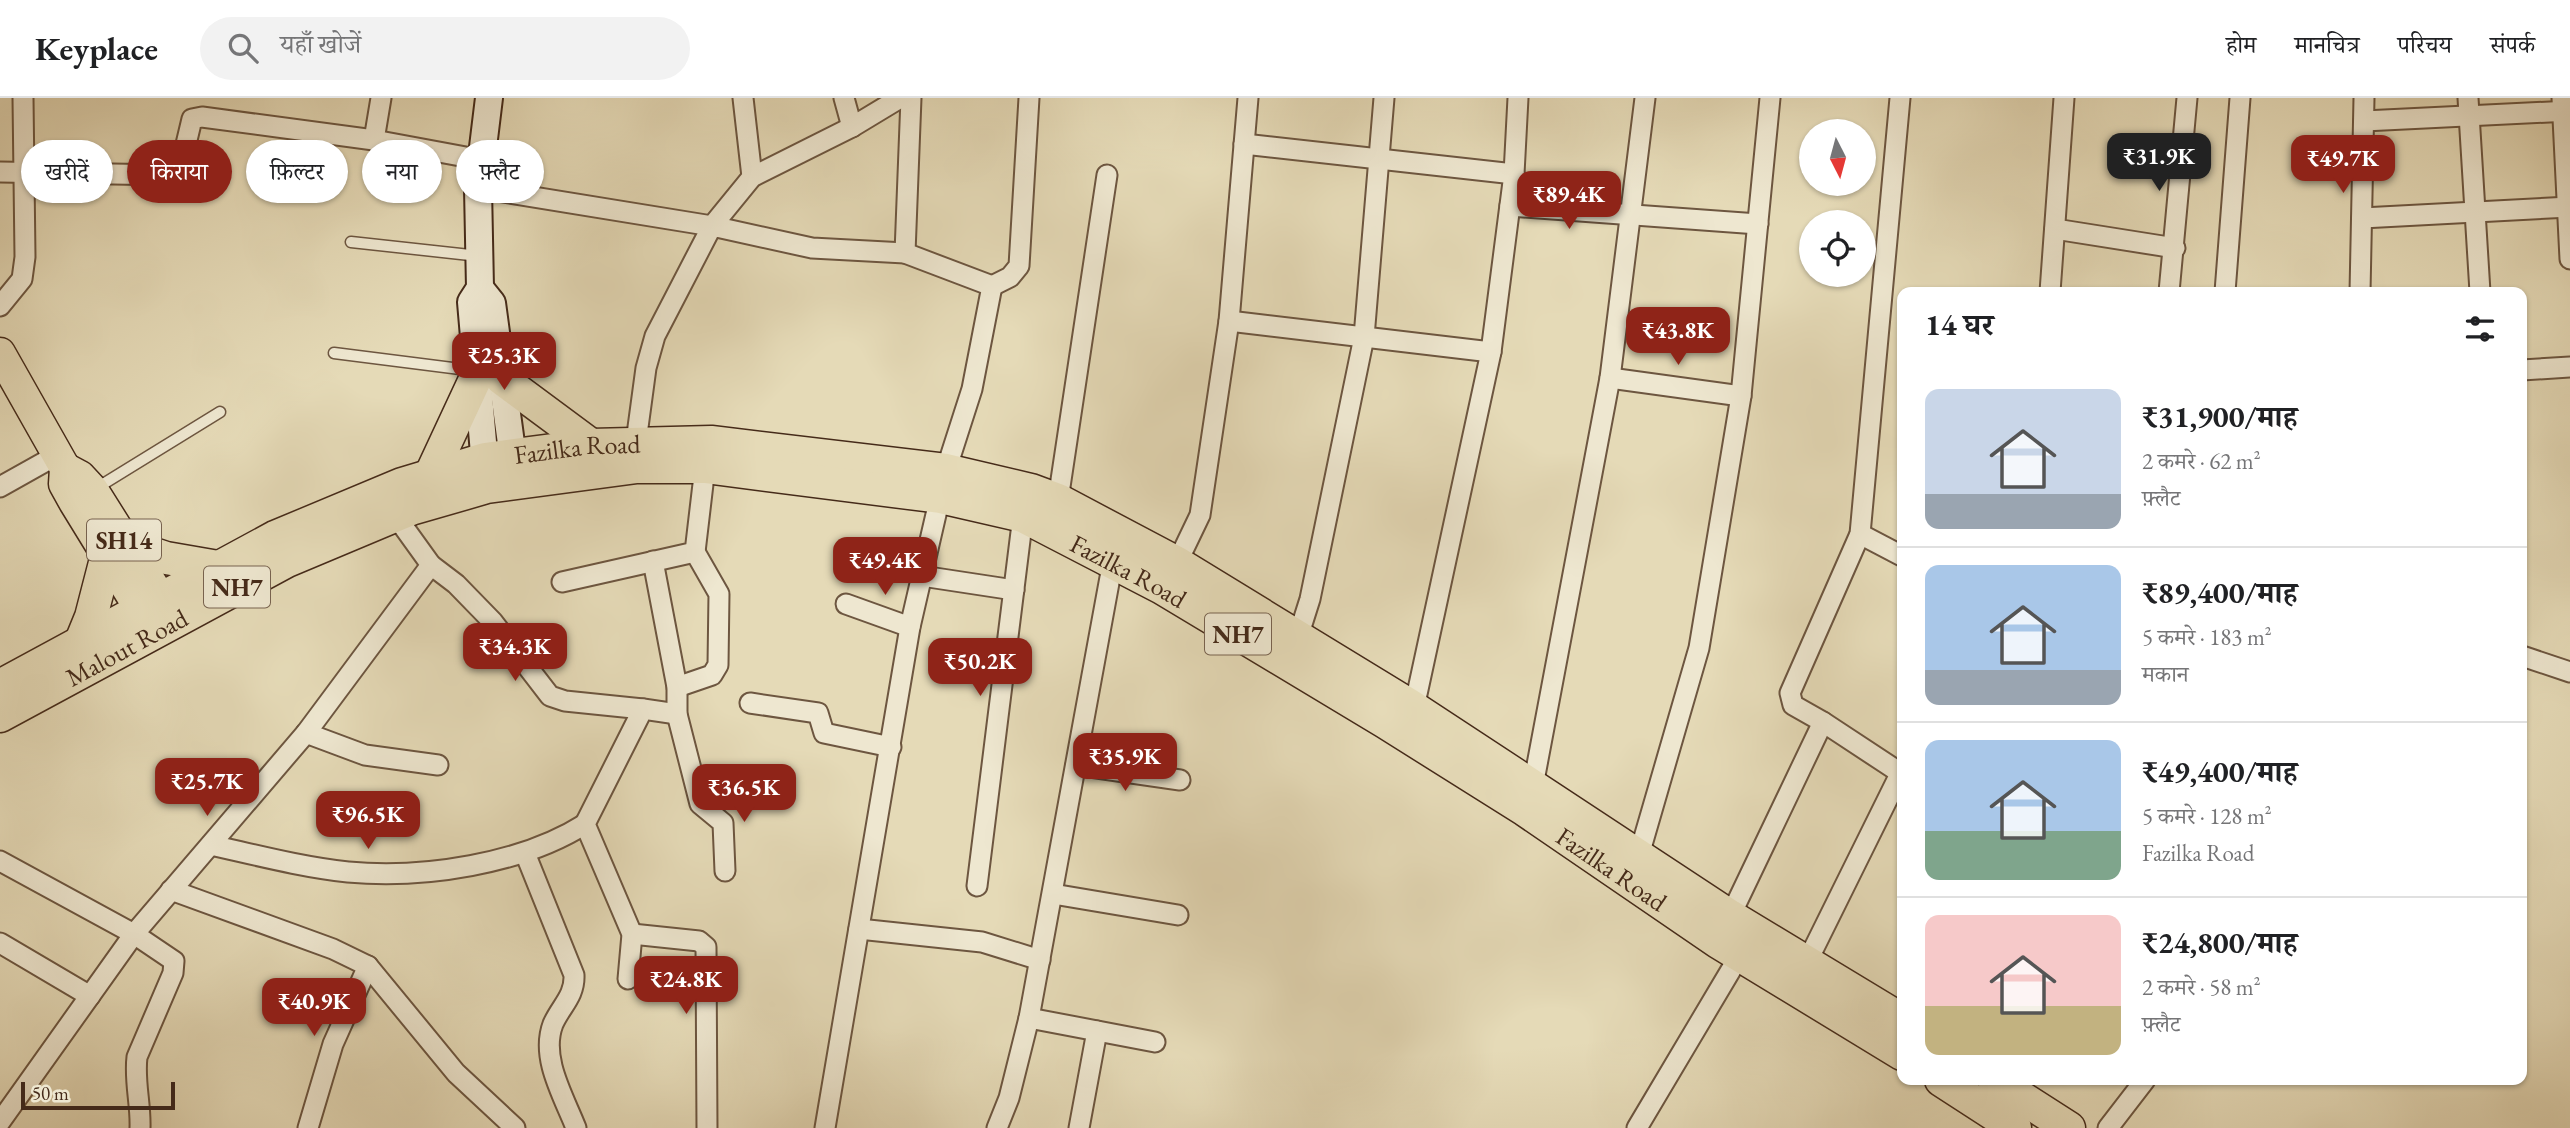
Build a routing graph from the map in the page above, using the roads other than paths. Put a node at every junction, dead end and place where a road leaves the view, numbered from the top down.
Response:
1 (23, 98) edge
2 (381, 98) edge
3 (489, 98) edge
4 (743, 98) edge
5 (844, 98) edge
6 (900, 98) edge
7 (911, 98) edge
8 (1029, 98) edge
9 (1248, 98) edge
10 (1384, 98) edge
11 (1518, 98) edge
12 (1645, 98) edge
13 (1770, 98) edge
14 (1900, 98) edge
15 (2064, 98) edge
16 (2187, 98) edge
17 (2240, 98) edge
18 (2364, 98) edge
19 (2565, 107) edge
20 (2468, 108) edge
21 (2364, 121) junction
22 (852, 127) junction
23 (22, 140) edge
24 (374, 140) joint
25 (484, 140) edge
26 (1244, 144) junction
27 (1378, 157) junction
28 (0, 172) edge
29 (21, 172) edge
30 (113, 174) edge
31 (1514, 174) junction
32 (1107, 176) dead end
33 (752, 177) junction
34 (544, 199) edge
35 (23, 203) edge
36 (478, 203) edge
37 (1510, 206) junction
38 (2568, 207) edge
39 (2475, 211) junction
40 (1630, 216) junction
41 (2362, 218) junction
42 (1758, 225) junction
43 (712, 226) junction
44 (2055, 229) junction
45 (351, 242) dead end
46 (2175, 248) junction
47 (905, 253) junction
48 (480, 256) junction
49 (2570, 259) edge
50 (992, 286) junction
51 (2050, 287) edge
52 (2170, 287) edge
53 (2225, 287) edge
54 (2360, 287) edge
55 (2480, 287) edge
56 (0, 306) edge
57 (1229, 321) junction
58 (1364, 337) junction
59 (1491, 352) junction
60 (0, 353) edge
61 (334, 353) dead end
62 (2570, 367) edge
63 (2527, 370) edge
64 (491, 375) junction
65 (1610, 378) junction
66 (1741, 396) junction
67 (220, 412) dead end
68 (636, 442) junction
69 (591, 445) junction
70 (61, 461) junction
71 (705, 467) junction
72 (500, 471) junction
73 (432, 474) junction
74 (943, 483) junction
75 (0, 487) edge
76 (83, 496) junction
77 (1058, 500) junction
78 (395, 515) junction
79 (1023, 516) junction
80 (1860, 534) junction
81 (117, 550) junction
82 (695, 552) junction
83 (1897, 553) edge
84 (653, 561) junction
85 (1113, 561) junction
86 (1177, 563) junction
87 (430, 565) junction
88 (218, 567) junction
89 (922, 576) junction
90 (562, 582) dead end
91 (1013, 590) junction
92 (846, 604) dead end
93 (157, 614) junction
94 (910, 627) junction
95 (1298, 637) junction
96 (82, 639) junction
97 (2527, 658) edge
98 (2570, 672) edge
99 (0, 686) edge
100 (677, 687) junction
101 (750, 703) dead end
102 (1414, 708) junction
103 (643, 709) junction
104 (677, 714) junction
105 (0, 716) edge
106 (1823, 722) junction
107 (306, 733) junction
108 (891, 747) junction
109 (438, 765) dead end
110 (1076, 765) junction
111 (1897, 770) edge
112 (1180, 780) dead end
113 (1897, 783) edge
114 (1533, 786) junction
115 (585, 824) junction
116 (211, 845) junction
117 (525, 853) junction
118 (1639, 855) junction
119 (0, 861) edge
120 (725, 871) dead end
121 (977, 886) dead end
122 (172, 890) junction
123 (1054, 894) junction
124 (1178, 915) dead end
125 (859, 929) junction
126 (134, 934) junction
127 (632, 934) junction
128 (1736, 935) junction
129 (0, 943) edge
130 (1040, 960) junction
131 (1807, 962) junction
132 (368, 966) junction
133 (628, 979) dead end
134 (90, 996) junction
135 (1897, 1017) edge
136 (1029, 1018) junction
137 (1097, 1031) junction
138 (1155, 1042) dead end
139 (1897, 1050) edge
140 (1949, 1085) edge
141 (2002, 1085) edge
142 (2141, 1085) edge
143 (0, 1122) edge
144 (140, 1128) edge
145 (308, 1128) edge
146 (515, 1128) edge
147 (576, 1128) edge
148 (707, 1128) edge
149 (825, 1128) edge
150 (997, 1128) edge
151 (1079, 1128) edge
152 (1637, 1128) edge
153 (2015, 1128) edge
154 (2069, 1128) edge
155 (2108, 1128) edge

1 - 23 street
2 - 24 street
3 - 25 main road
4 - 33 street
5 - 22 street
6 - 22 street
7 - 47 street
8 - 50 street
9 - 26 street
10 - 27 street
11 - 31 street
12 - 40 street
13 - 42 street
14 - 80 street
15 - 44 street
16 - 46 street
17 - 53 street
18 - 21 street
19 - 20 street
19 - 38 street
20 - 21 street
20 - 39 street
21 - 41 street
22 - 33 street
24 - 30 street
26 - 27 street
26 - 57 street
27 - 31 street
27 - 58 street
28 - 29 street
31 - 37 street
32 - 77 street
33 - 43 street
34 - 43 street
35 - 56 street
36 - 48 main road
37 - 40 street
37 - 59 street
38 - 39 street
38 - 49 street
39 - 41 street
39 - 55 street
40 - 42 street
40 - 65 street
41 - 54 street
42 - 66 street
43 - 47 street
43 - 68 street
44 - 46 street
44 - 51 street
45 - 48 lane
46 - 52 street
47 - 50 street
48 - 64 main road
50 - 74 street
57 - 58 street
57 - 86 street
58 - 59 street
58 - 95 street
59 - 102 street
60 - 70 main road, SH14
61 - 64 lane
62 - 63 street
64 - 69 highway
64 - 72 main road
64 - 73 highway
65 - 66 street
65 - 114 street
66 - 118 street
67 - 76 lane
68 - 69 highway, Fazilka Road / NH7
68 - 74 highway, Fazilka Road / NH7
69 - 72 highway, Fazilka Road / NH7
70 - 75 street
70 - 76 main road, SH14
71 - 72 highway, Fazilka Road / NH7
71 - 74 highway, Fazilka Road / NH7
71 - 82 street
72 - 73 highway, Malout Road / NH7
72 - 78 highway, Malout Road / NH7
73 - 88 highway, Malout Road / NH7
74 - 77 highway, Fazilka Road / NH7
74 - 79 highway, Fazilka Road / NH7
74 - 89 street
76 - 81 main road, SH14
77 - 86 highway, Fazilka Road / NH7
78 - 87 street
78 - 93 highway, Malout Road / NH7
79 - 85 highway, Fazilka Road / NH7
79 - 91 street
80 - 83 street
80 - 106 street
81 - 88 highway
81 - 93 main road, SH14
81 - 96 highway
82 - 84 street
82 - 100 street
84 - 90 street
84 - 100 street
85 - 110 street
85 - 128 highway, Fazilka Road / NH7
86 - 95 highway, Fazilka Road / NH7
87 - 103 street
87 - 107 street
88 - 93 highway, Malout Road / NH7
89 - 91 street
89 - 94 street
91 - 121 street
92 - 94 street
93 - 96 highway, Malout Road / NH7
93 - 105 highway, Malout Road / NH7
94 - 108 street
95 - 102 highway, Fazilka Road / NH7
96 - 99 highway, Malout Road / NH7
97 - 98 street
100 - 104 street
101 - 108 street
102 - 114 highway, Fazilka Road / NH7
103 - 104 street
103 - 115 street
104 - 120 street
106 - 111 street
106 - 128 street
107 - 109 street
107 - 116 street
108 - 125 street
110 - 112 street
110 - 123 street
113 - 131 street
114 - 118 highway, Fazilka Road / NH7
115 - 117 street
115 - 127 street
116 - 117 street
116 - 122 street
117 - 147 street
118 - 128 highway, Fazilka Road / NH7
119 - 126 street
122 - 126 street
122 - 132 street
123 - 124 street
123 - 130 street
125 - 130 street
125 - 149 street
126 - 134 street
126 - 144 street
127 - 133 street
127 - 148 street
128 - 131 highway, Fazilka Road / NH7
128 - 139 highway, Fazilka Road / NH7
128 - 152 street
129 - 134 street
130 - 136 street
131 - 135 highway, Fazilka Road / NH7
132 - 145 street
132 - 146 street
134 - 143 street
136 - 137 street
136 - 150 street
137 - 138 street
137 - 151 street
140 - 153 highway
141 - 154 highway
142 - 155 street

